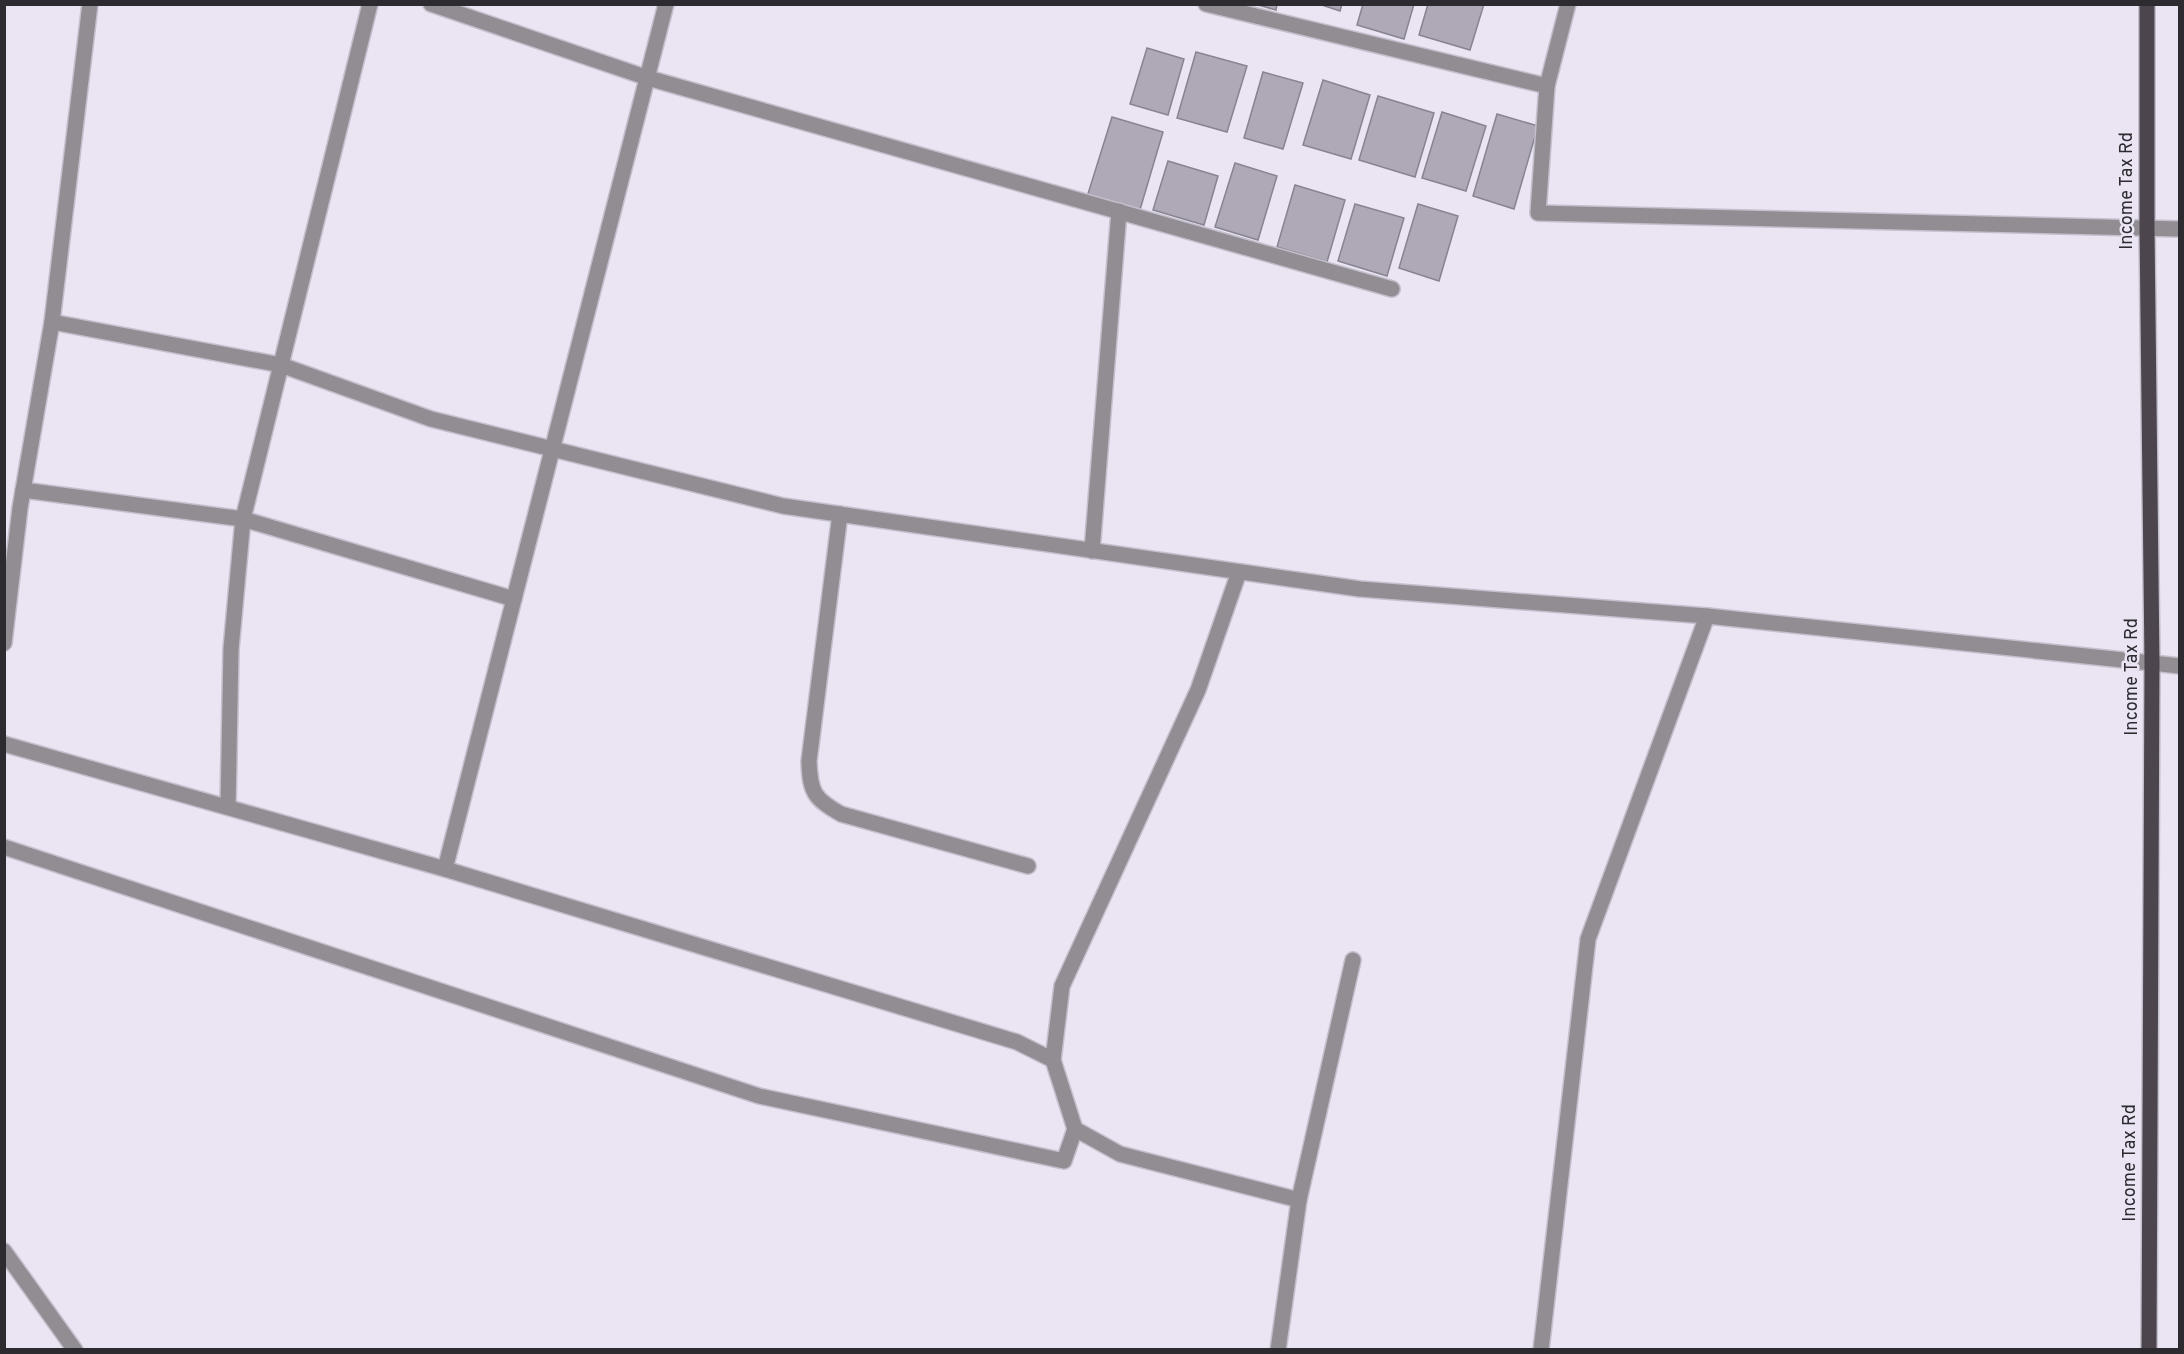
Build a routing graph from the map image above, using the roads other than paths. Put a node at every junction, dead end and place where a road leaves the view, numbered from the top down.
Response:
1 (90, 4) edge
2 (370, 4) edge
3 (431, 4) edge
4 (666, 4) edge
5 (1206, 4) edge
6 (1568, 4) edge
7 (2147, 4) edge
8 (648, 78) junction
9 (1547, 86) junction
10 (1119, 211) junction
11 (2147, 228) junction
12 (2180, 229) edge
13 (1392, 289) dead end
14 (52, 322) junction
15 (281, 365) junction
16 (553, 448) junction
17 (23, 490) junction
18 (840, 514) junction
19 (243, 519) junction
20 (1092, 551) junction
21 (1239, 572) junction
22 (514, 599) junction
23 (1707, 616) junction
24 (4, 644) edge
25 (2152, 663) junction
26 (2180, 666) edge
27 (4, 744) edge
28 (228, 807) junction
29 (4, 847) edge
30 (1028, 866) dead end
31 (445, 869) junction
32 (1353, 960) dead end
33 (1053, 1060) junction
34 (1075, 1129) junction
35 (1299, 1200) junction
36 (4, 1251) edge
37 (75, 1350) edge
38 (1278, 1350) edge
39 (1541, 1350) edge
40 (2149, 1350) edge

1 - 14 street
2 - 15 street
3 - 8 street
4 - 8 street
5 - 9 street
6 - 9 street
7 - 11 main road, Income Tax Rd
8 - 10 street
8 - 16 street
9 - 11 street
10 - 13 street
10 - 20 street
11 - 12 street
11 - 25 main road, Income Tax Rd
14 - 15 street
14 - 17 street
15 - 16 street
15 - 19 street
16 - 18 street
16 - 22 street
17 - 19 street
17 - 24 street
18 - 20 street
18 - 30 street
19 - 22 street
19 - 28 street
20 - 21 street
21 - 23 street
21 - 33 street
22 - 31 street
23 - 25 street
23 - 39 street
25 - 26 street
25 - 40 main road, Income Tax Rd
27 - 28 street
28 - 31 street
29 - 34 street
31 - 33 street
32 - 35 street
33 - 34 street
34 - 35 street
35 - 38 street
36 - 37 street

